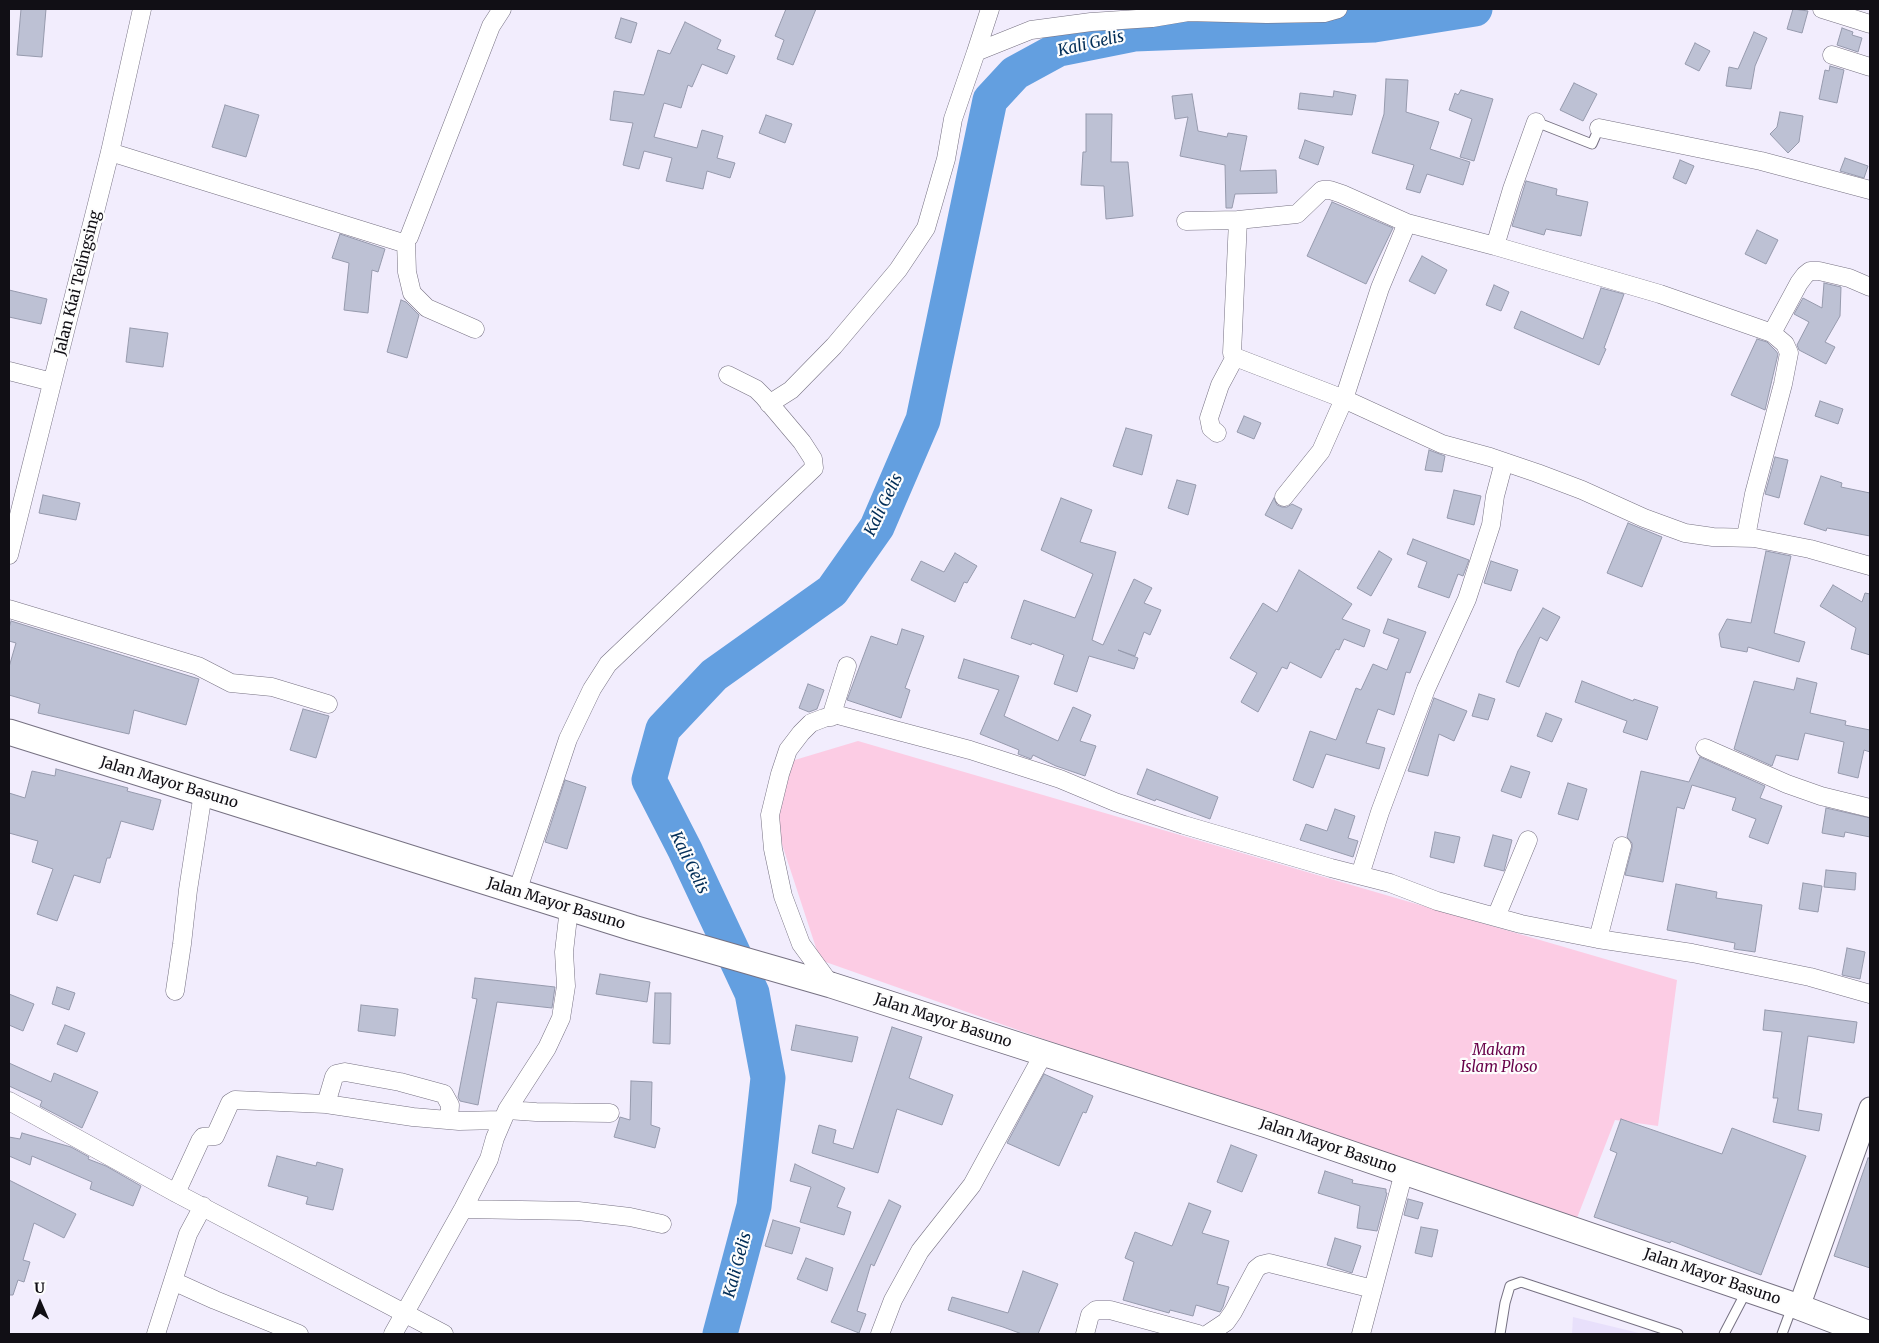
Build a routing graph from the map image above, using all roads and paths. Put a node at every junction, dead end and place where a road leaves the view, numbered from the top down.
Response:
1 (142, 9) edge
2 (502, 9) edge
3 (990, 9) edge
4 (1338, 9) edge
5 (1822, 9) edge
6 (1239, 11) edge
7 (1870, 24) edge
8 (976, 52) junction
9 (1832, 55) dead end
10 (1870, 67) edge
11 (1536, 122) joint
12 (1599, 128) joint
13 (110, 152) junction
14 (1870, 190) edge
15 (1238, 220) junction
16 (1186, 221) dead end
17 (1407, 223) junction
18 (406, 241) junction
19 (1495, 246) junction
20 (1869, 281) edge
21 (475, 329) dead end
22 (1772, 333) junction
23 (1235, 357) junction
24 (9, 371) edge
25 (728, 375) dead end
26 (52, 382) junction
27 (1344, 399) junction
28 (769, 404) junction
29 (1217, 433) dead end
30 (1504, 462) junction
31 (1284, 497) dead end
32 (1746, 537) junction
33 (9, 555) edge
34 (1870, 566) edge
35 (9, 608) edge
36 (847, 666) dead end
37 (328, 704) dead end
38 (831, 716) junction
39 (9, 732) edge
40 (1705, 748) dead end
41 (204, 793) junction
42 (1870, 808) edge
43 (1528, 840) dead end
44 (1622, 846) dead end
45 (1360, 876) junction
46 (517, 892) junction
47 (569, 908) junction
48 (1496, 918) junction
49 (1598, 939) junction
50 (824, 983) junction
51 (175, 991) dead end
52 (1870, 994) edge
53 (1044, 1053) junction
54 (9, 1100) edge
55 (326, 1104) junction
56 (1870, 1108) edge
57 (610, 1113) dead end
58 (504, 1115) junction
59 (449, 1120) junction
60 (1404, 1172) junction
61 (176, 1193) junction
62 (203, 1206) junction
63 (463, 1209) junction
64 (662, 1224) dead end
65 (173, 1281) junction
66 (1373, 1289) junction
67 (1748, 1289) junction
68 (1796, 1306) junction
69 (406, 1313) junction
70 (156, 1334) edge
71 (299, 1334) edge
72 (393, 1334) edge
73 (444, 1334) edge
74 (880, 1334) edge
75 (1085, 1334) edge
76 (1198, 1334) edge
77 (1208, 1334) edge
78 (1361, 1334) edge
79 (1500, 1334) edge
80 (1678, 1334) edge
81 (1724, 1334) edge
82 (1782, 1334) edge
83 (1870, 1334) edge

1 - 13 street, Jalan Kiai Telingsing
2 - 18 street
3 - 8 street
4 - 6 street
5 - 7 street
6 - 8 street
8 - 28 street
9 - 10 street
11 - 12 lane
11 - 19 street
12 - 14 street
13 - 18 street
13 - 26 street, Jalan Kiai Telingsing
15 - 16 street
15 - 17 street
15 - 23 street
17 - 19 street
17 - 27 street
18 - 21 street
19 - 22 street
20 - 22 street
22 - 32 street
23 - 27 street
23 - 29 street
24 - 26 street
25 - 28 street
26 - 33 street, Jalan Kiai Telingsing
27 - 30 street
27 - 31 street
28 - 46 street
30 - 32 street
30 - 45 street
32 - 34 street
35 - 37 street
36 - 38 street
38 - 45 street
38 - 50 street
39 - 41 main road, Jalan Mayor Basuno
40 - 42 street
41 - 46 main road, Jalan Mayor Basuno
41 - 51 street
43 - 48 street
44 - 49 street
45 - 48 street
46 - 47 main road, Jalan Mayor Basuno
47 - 50 main road, Jalan Mayor Basuno
47 - 58 street
48 - 49 street
49 - 52 street
50 - 53 main road, Jalan Mayor Basuno
53 - 60 main road, Jalan Mayor Basuno
53 - 74 street
54 - 61 street
55 - 59 street
55 - 59 street
55 - 61 street
56 - 68 street
57 - 58 street
58 - 59 street
58 - 63 street
60 - 66 street
60 - 67 main road, Jalan Mayor Basuno
61 - 62 street
62 - 65 street
62 - 69 street
63 - 64 street
63 - 69 street
65 - 70 street
65 - 71 street
66 - 77 street
66 - 78 street
67 - 68 main road, Jalan Mayor Basuno
67 - 81 lane
68 - 82 lane
68 - 83 main road, Jalan Mayor Basuno
69 - 72 street
69 - 73 street
75 - 76 street
79 - 80 lane

